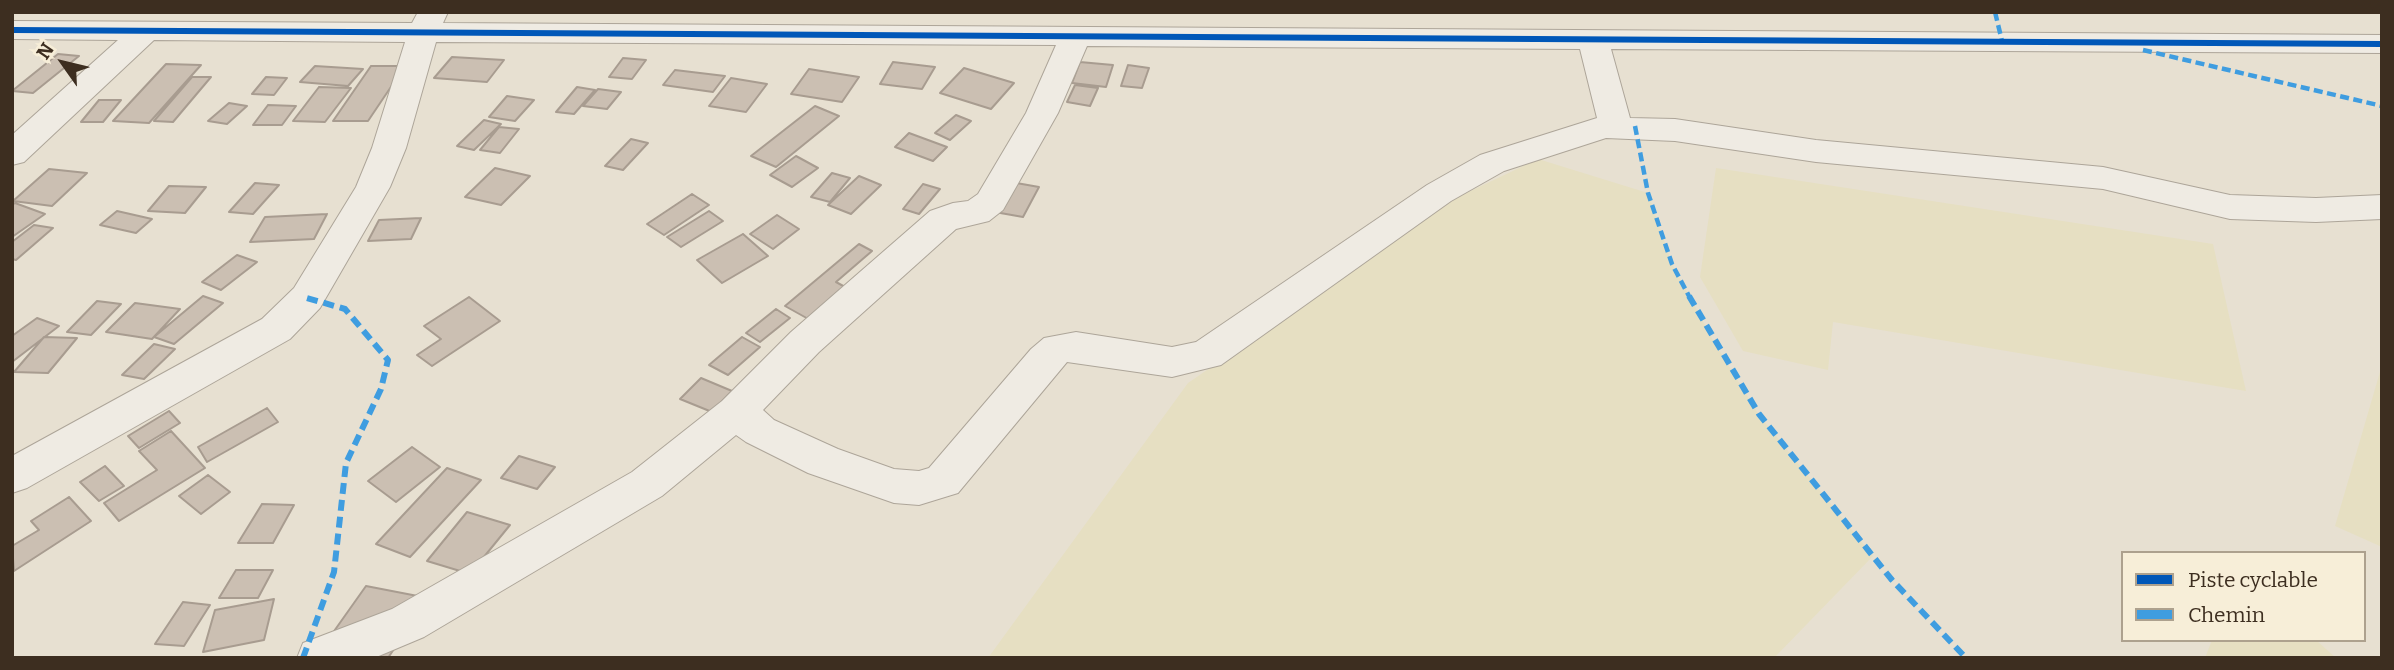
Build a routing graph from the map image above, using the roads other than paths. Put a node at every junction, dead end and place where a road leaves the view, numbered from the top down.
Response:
1 (1143, 12) edge
2 (428, 22) edge
3 (748, 23) edge
4 (1450, 25) edge
5 (1643, 26) edge
6 (12, 30) edge
7 (146, 31) junction
8 (1076, 36) junction
9 (1115, 36) junction
10 (1593, 39) junction
11 (2382, 44) edge
12 (1616, 125) junction
13 (12, 154) edge
14 (2382, 207) edge
15 (736, 412) junction
16 (12, 476) edge
17 (320, 658) edge

1 - 9 street
2 - 3 street
2 - 7 street
2 - 16 street
3 - 8 street
4 - 9 street
4 - 10 street
5 - 10 street
5 - 11 street
6 - 7 street
7 - 13 street
8 - 9 street
8 - 15 street
10 - 12 street
12 - 14 street
12 - 15 street
15 - 17 street

